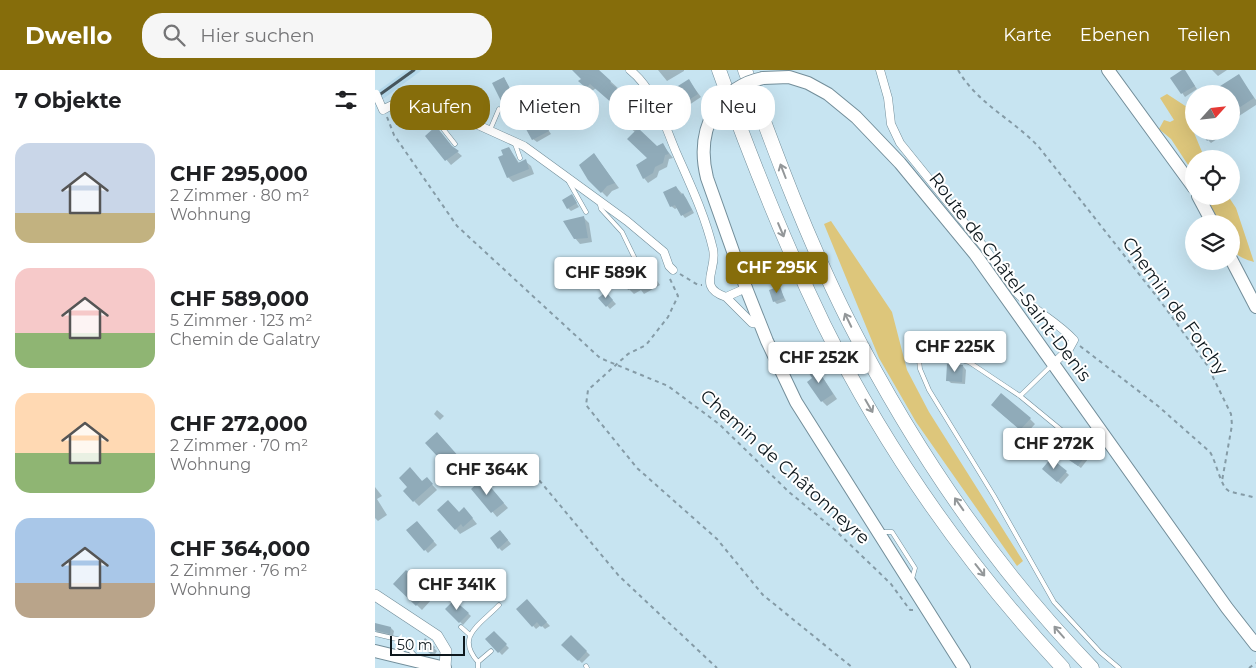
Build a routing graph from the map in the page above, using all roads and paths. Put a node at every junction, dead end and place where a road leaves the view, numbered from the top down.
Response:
1 (630, 70) edge
2 (719, 70) edge
3 (745, 70) edge
4 (881, 70) edge
5 (958, 70) edge
6 (1107, 70) edge
7 (637, 74) edge
8 (377, 96) edge
9 (390, 106) edge
10 (499, 109) dead end
11 (383, 110) junction
12 (444, 130) edge
13 (490, 130) joint
14 (515, 141) junction
15 (455, 144) dead end
16 (520, 158) dead end
17 (1185, 176) edge
18 (569, 177) junction
19 (598, 199) junction
20 (586, 212) dead end
21 (638, 265) dead end
22 (673, 270) junction
23 (1237, 270) edge
24 (698, 285) dead end
25 (746, 288) junction
26 (726, 297) junction
27 (1256, 307) edge
28 (760, 324) junction
29 (1074, 340) junction
30 (1053, 363) junction
31 (616, 365) junction
32 (1020, 396) junction
33 (1082, 447) dead end
34 (529, 468) dead end
35 (1222, 481) junction
36 (1256, 498) edge
37 (375, 595) edge
38 (499, 605) dead end
39 (925, 606) junction
40 (461, 627) dead end
41 (375, 634) edge
42 (470, 636) junction
43 (1256, 644) edge
44 (375, 651) edge
45 (491, 651) dead end
46 (420, 662) junction
47 (478, 662) junction
48 (1256, 663) edge
49 (445, 668) edge
50 (478, 668) edge
51 (717, 668) edge
52 (853, 668) edge
53 (964, 668) edge
54 (1063, 668) edge
55 (1092, 668) edge
56 (1119, 668) edge
57 (1249, 668) edge

1 - 7 street
2 -> 54 highway
55 -> 3 highway
4 - 29 street
5 - 35 path, Chemin de Forchy
6 - 17 main road
7 - 26 street
8 - 11 street
9 - 11 street
10 - 13 lane
11 - 31 path, Chemin de Châtonneyre
12 - 15 lane
13 - 14 street
14 - 16 lane
14 - 18 street
18 - 19 street
18 - 20 lane
19 - 21 lane
19 - 22 street
22 - 24 path
22 - 31 path
23 - 27 main road
25 - 26 street
25 - 28 main road, Route de Châtel-Saint-Denis
25 - 30 main road, Route de Châtel-Saint-Denis, bridge
26 - 28 street
28 - 39 main road, Route de Châtel-Saint-Denis
29 - 30 street
29 - 35 path
30 - 32 lane
30 - 43 main road, Route de Châtel-Saint-Denis
31 - 39 path, Chemin de Châtonneyre
31 - 52 path
32 - 33 lane
32 - 56 lane
34 - 51 path
35 - 36 path
37 - 49 street
38 - 42 lane
39 - 53 main road, Route de Châtel-Saint-Denis
40 - 42 lane
41 - 46 lane
42 - 47 lane
44 - 46 main road
45 - 47 lane
46 - 49 main road
47 - 50 lane
48 - 57 path

